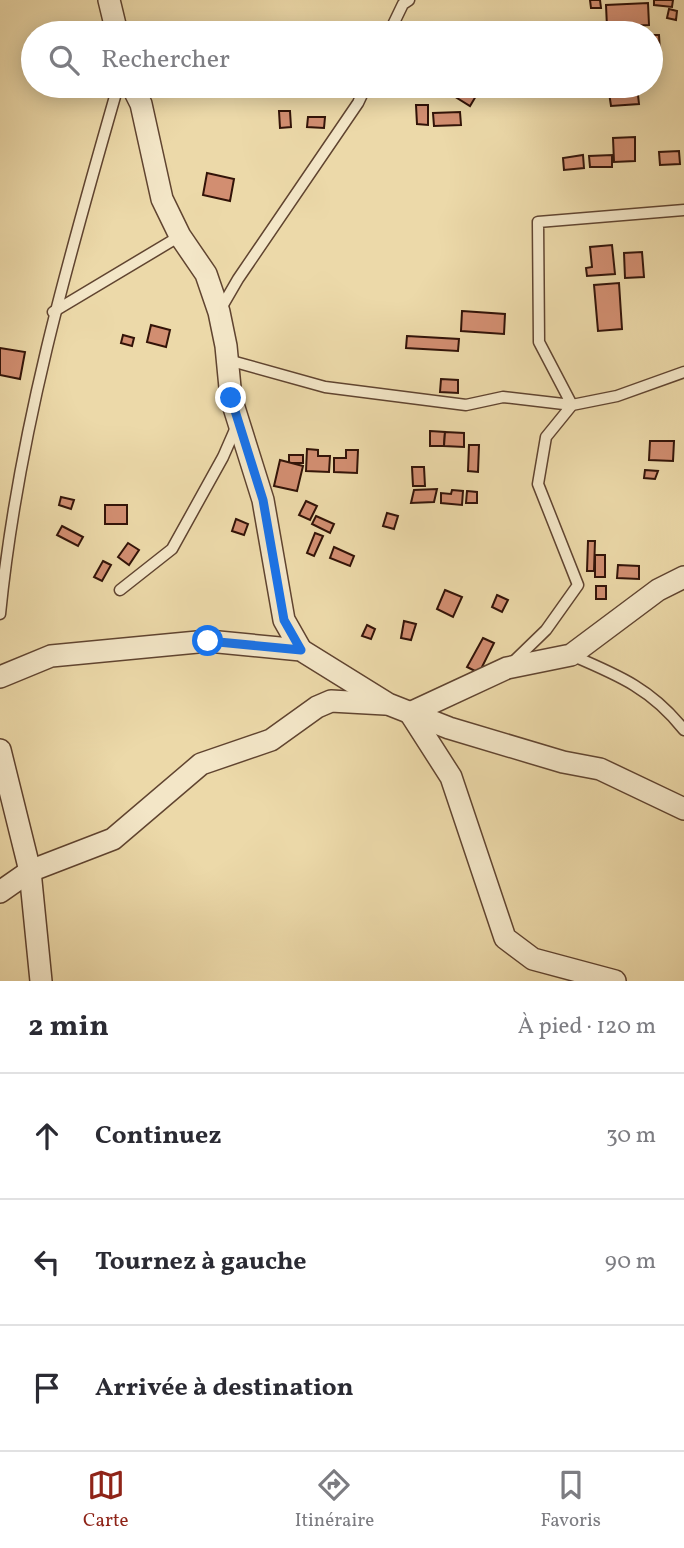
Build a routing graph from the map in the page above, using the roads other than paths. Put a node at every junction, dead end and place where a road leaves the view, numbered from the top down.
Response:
1 (109, 0) edge
2 (403, 1) edge
3 (114, 21) edge
4 (395, 21) edge
5 (115, 98) edge
6 (138, 98) edge
7 (360, 98) edge
8 (684, 210) edge
9 (180, 236) junction
10 (53, 312) junction
11 (219, 312) junction
12 (228, 360) junction
13 (684, 372) edge
14 (572, 405) junction
15 (238, 422) junction
16 (684, 577) edge
17 (120, 590) dead end
18 (658, 590) junction
19 (684, 590) edge
20 (0, 614) edge
21 (301, 650) junction
22 (571, 655) junction
23 (507, 668) junction
24 (0, 677) edge
25 (388, 704) junction
26 (410, 713) junction
27 (684, 730) edge
28 (0, 750) edge
29 (684, 809) edge
30 (30, 871) junction
31 (0, 891) edge
32 (41, 981) edge
33 (615, 981) edge

1 - 3 street
2 - 4 lane
5 - 10 lane
6 - 9 street
7 - 11 lane
8 - 14 lane
9 - 10 lane
9 - 11 street
10 - 20 lane
11 - 12 street
12 - 14 lane
12 - 15 street
13 - 14 lane
14 - 23 lane
15 - 17 lane
15 - 21 street
16 - 18 street
18 - 19 lane
18 - 22 street
21 - 24 street
21 - 25 street
22 - 23 street
22 - 27 lane
23 - 26 street
25 - 26 street
25 - 30 street
26 - 29 street
26 - 33 street
28 - 30 street
30 - 31 street
30 - 32 street

